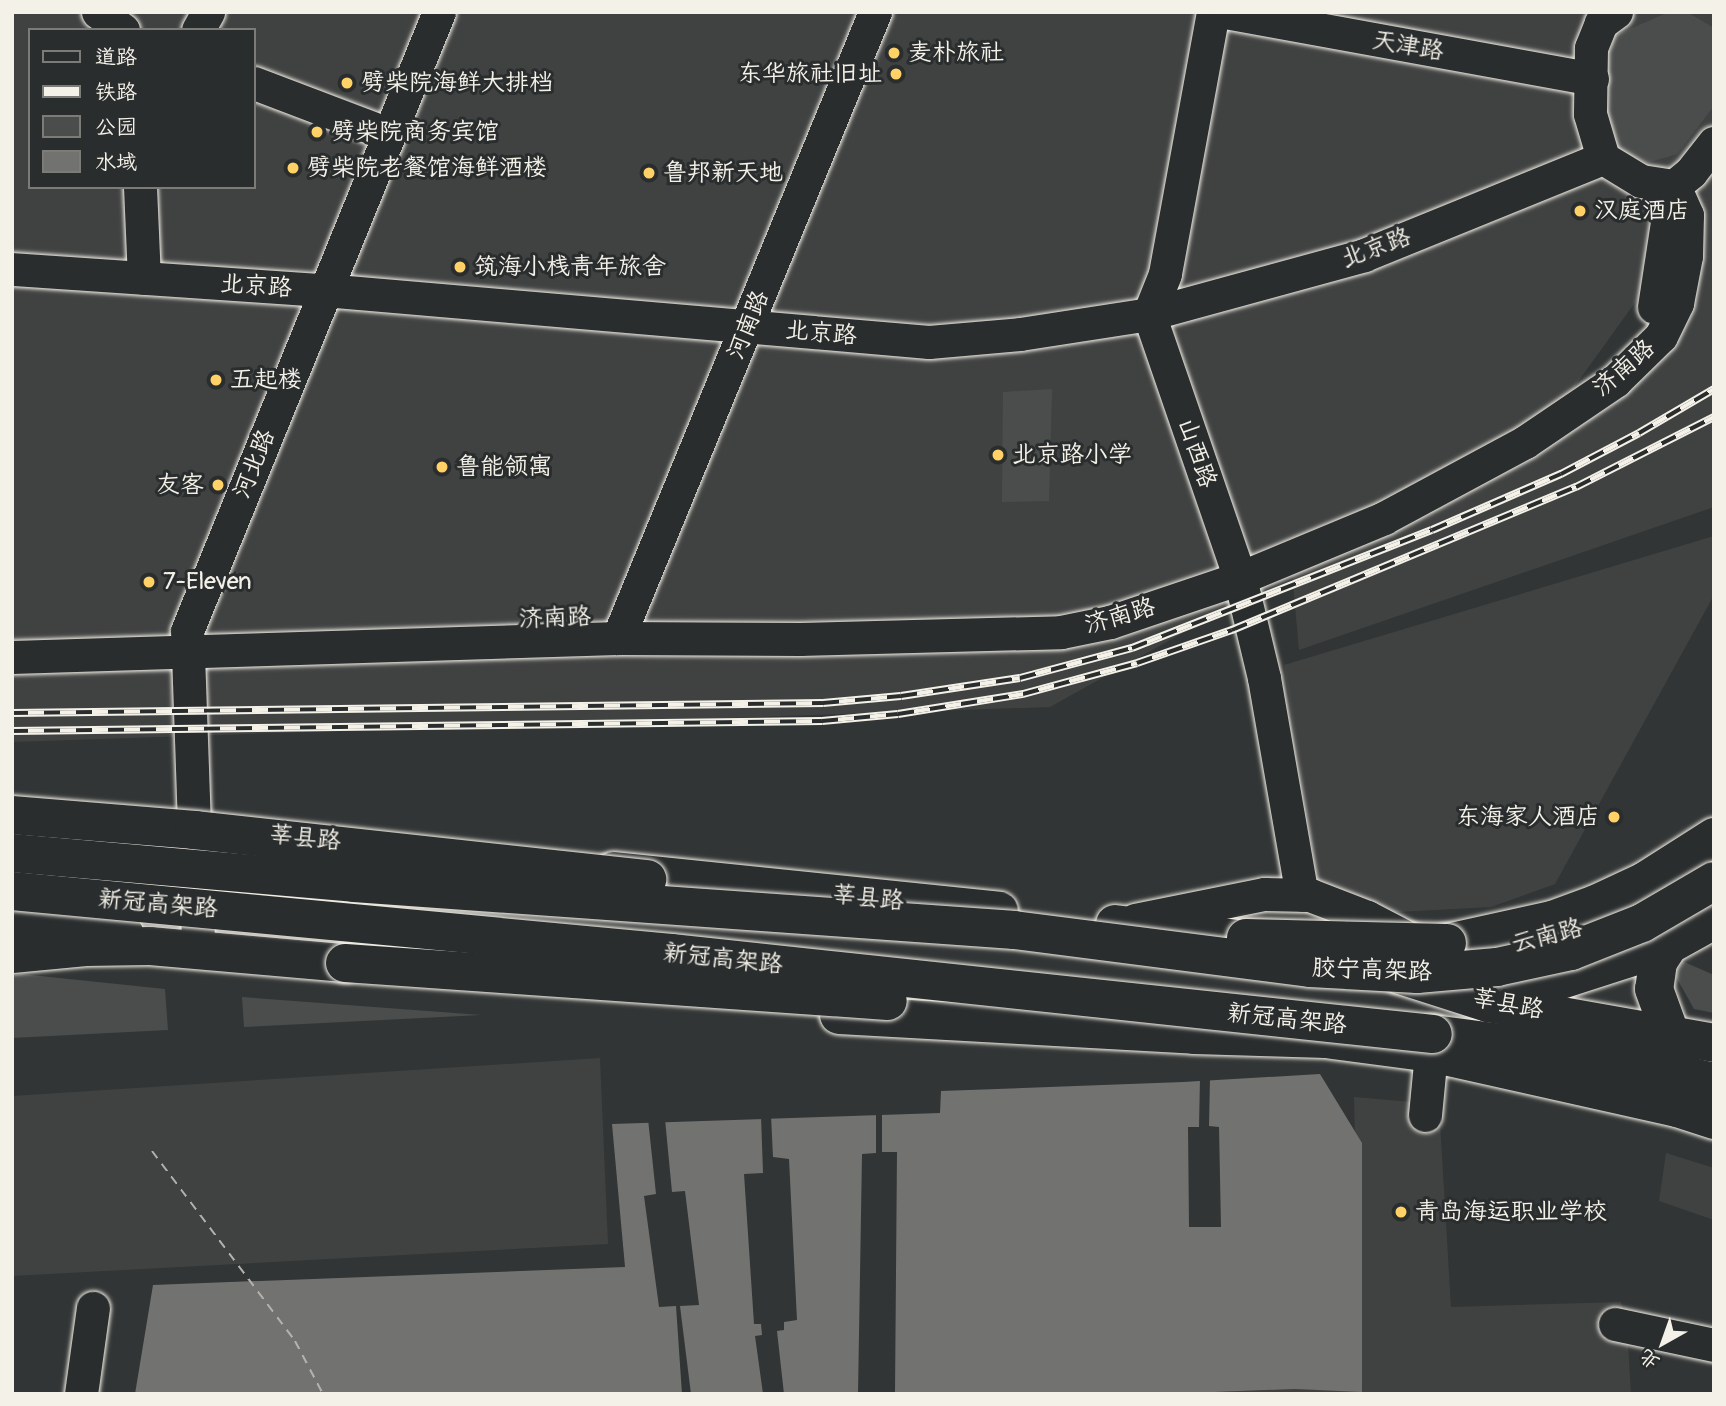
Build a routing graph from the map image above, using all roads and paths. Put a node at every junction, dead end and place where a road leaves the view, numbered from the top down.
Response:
1 (98, 12) edge
2 (208, 12) edge
3 (439, 12) edge
4 (875, 12) edge
5 (1213, 12) edge
6 (1224, 12) edge
7 (1602, 16) edge
8 (120, 28) edge
9 (199, 28) edge
10 (1592, 79) junction
11 (256, 84) edge
12 (388, 134) junction
13 (1714, 143) edge
14 (1603, 158) junction
15 (1674, 186) junction
16 (140, 189) edge
17 (12, 268) edge
18 (144, 278) junction
19 (324, 290) junction
20 (1149, 314) junction
21 (748, 326) junction
22 (1236, 568) junction
23 (622, 627) junction
24 (12, 638) edge
25 (187, 643) junction
26 (12, 657) edge
27 (12, 816) edge
28 (192, 827) junction
29 (1714, 837) edge
30 (12, 853) edge
31 (1714, 857) edge
32 (1714, 881) edge
33 (12, 891) edge
34 (1302, 895) junction
35 (1714, 920) edge
36 (1112, 923) junction
37 (12, 924) edge
38 (1014, 930) junction
39 (198, 940) junction
40 (1669, 945) junction
41 (1458, 953) junction
42 (12, 954) edge
43 (1363, 962) junction
44 (1488, 1003) junction
45 (1670, 1033) junction
46 (1326, 1039) junction
47 (1714, 1043) edge
48 (1432, 1044) junction
49 (1705, 1080) edge
50 (1425, 1115) dead end
51 (1714, 1120) edge
52 (93, 1308) dead end
53 (1615, 1324) dead end
54 (1714, 1345) edge
55 (81, 1394) edge

1 - 8 street
2 - 9 street
3 - 12 street, 河北路
4 - 21 street, 河南路
5 - 20 street
6 - 10 street, 天津路
7 - 10 street
10 - 14 street
11 - 12 street
12 - 19 street, 河北路
13 - 15 street
14 - 15 street
14 - 20 street, 北京路
15 - 22 street, 济南路
16 - 18 street
17 - 18 street, 北京路
18 - 19 street, 北京路
19 - 21 street, 北京路
19 - 25 street, 河北路
20 - 21 street, 北京路
20 - 22 street, 山西路
21 - 23 street, 河南路
22 - 23 street, 济南路
22 - 34 street, 山西路
23 - 25 street, 济南路
24 - 25 street, 济南路
25 - 26 street, 济南路
25 - 28 street, 河北路
27 - 28 main road, 莘县路
27 - 38 main road, bridge
28 - 36 main road, 莘县路
28 - 39 street, 河北路
29 - 38 main road, bridge
30 - 38 main road, 新冠高架路, bridge
31 - 41 main road, 云南路
32 - 38 main road, 胶宁高架路, bridge
33 - 48 main road, 新冠高架路, bridge
34 - 36 street
34 - 41 street
35 - 40 main road
36 - 43 main road, 莘县路
37 - 39 main road
39 - 46 main road
40 - 44 main road
40 - 45 main road
41 - 43 main road, 云南路
42 - 48 main road, bridge
43 - 44 main road, 莘县路
44 - 45 main road, 莘县路
44 - 46 main road
45 - 47 main road, 莘县路
46 - 48 main road
48 - 49 main road
48 - 50 street
48 - 51 main road
52 - 55 street
53 - 54 street

